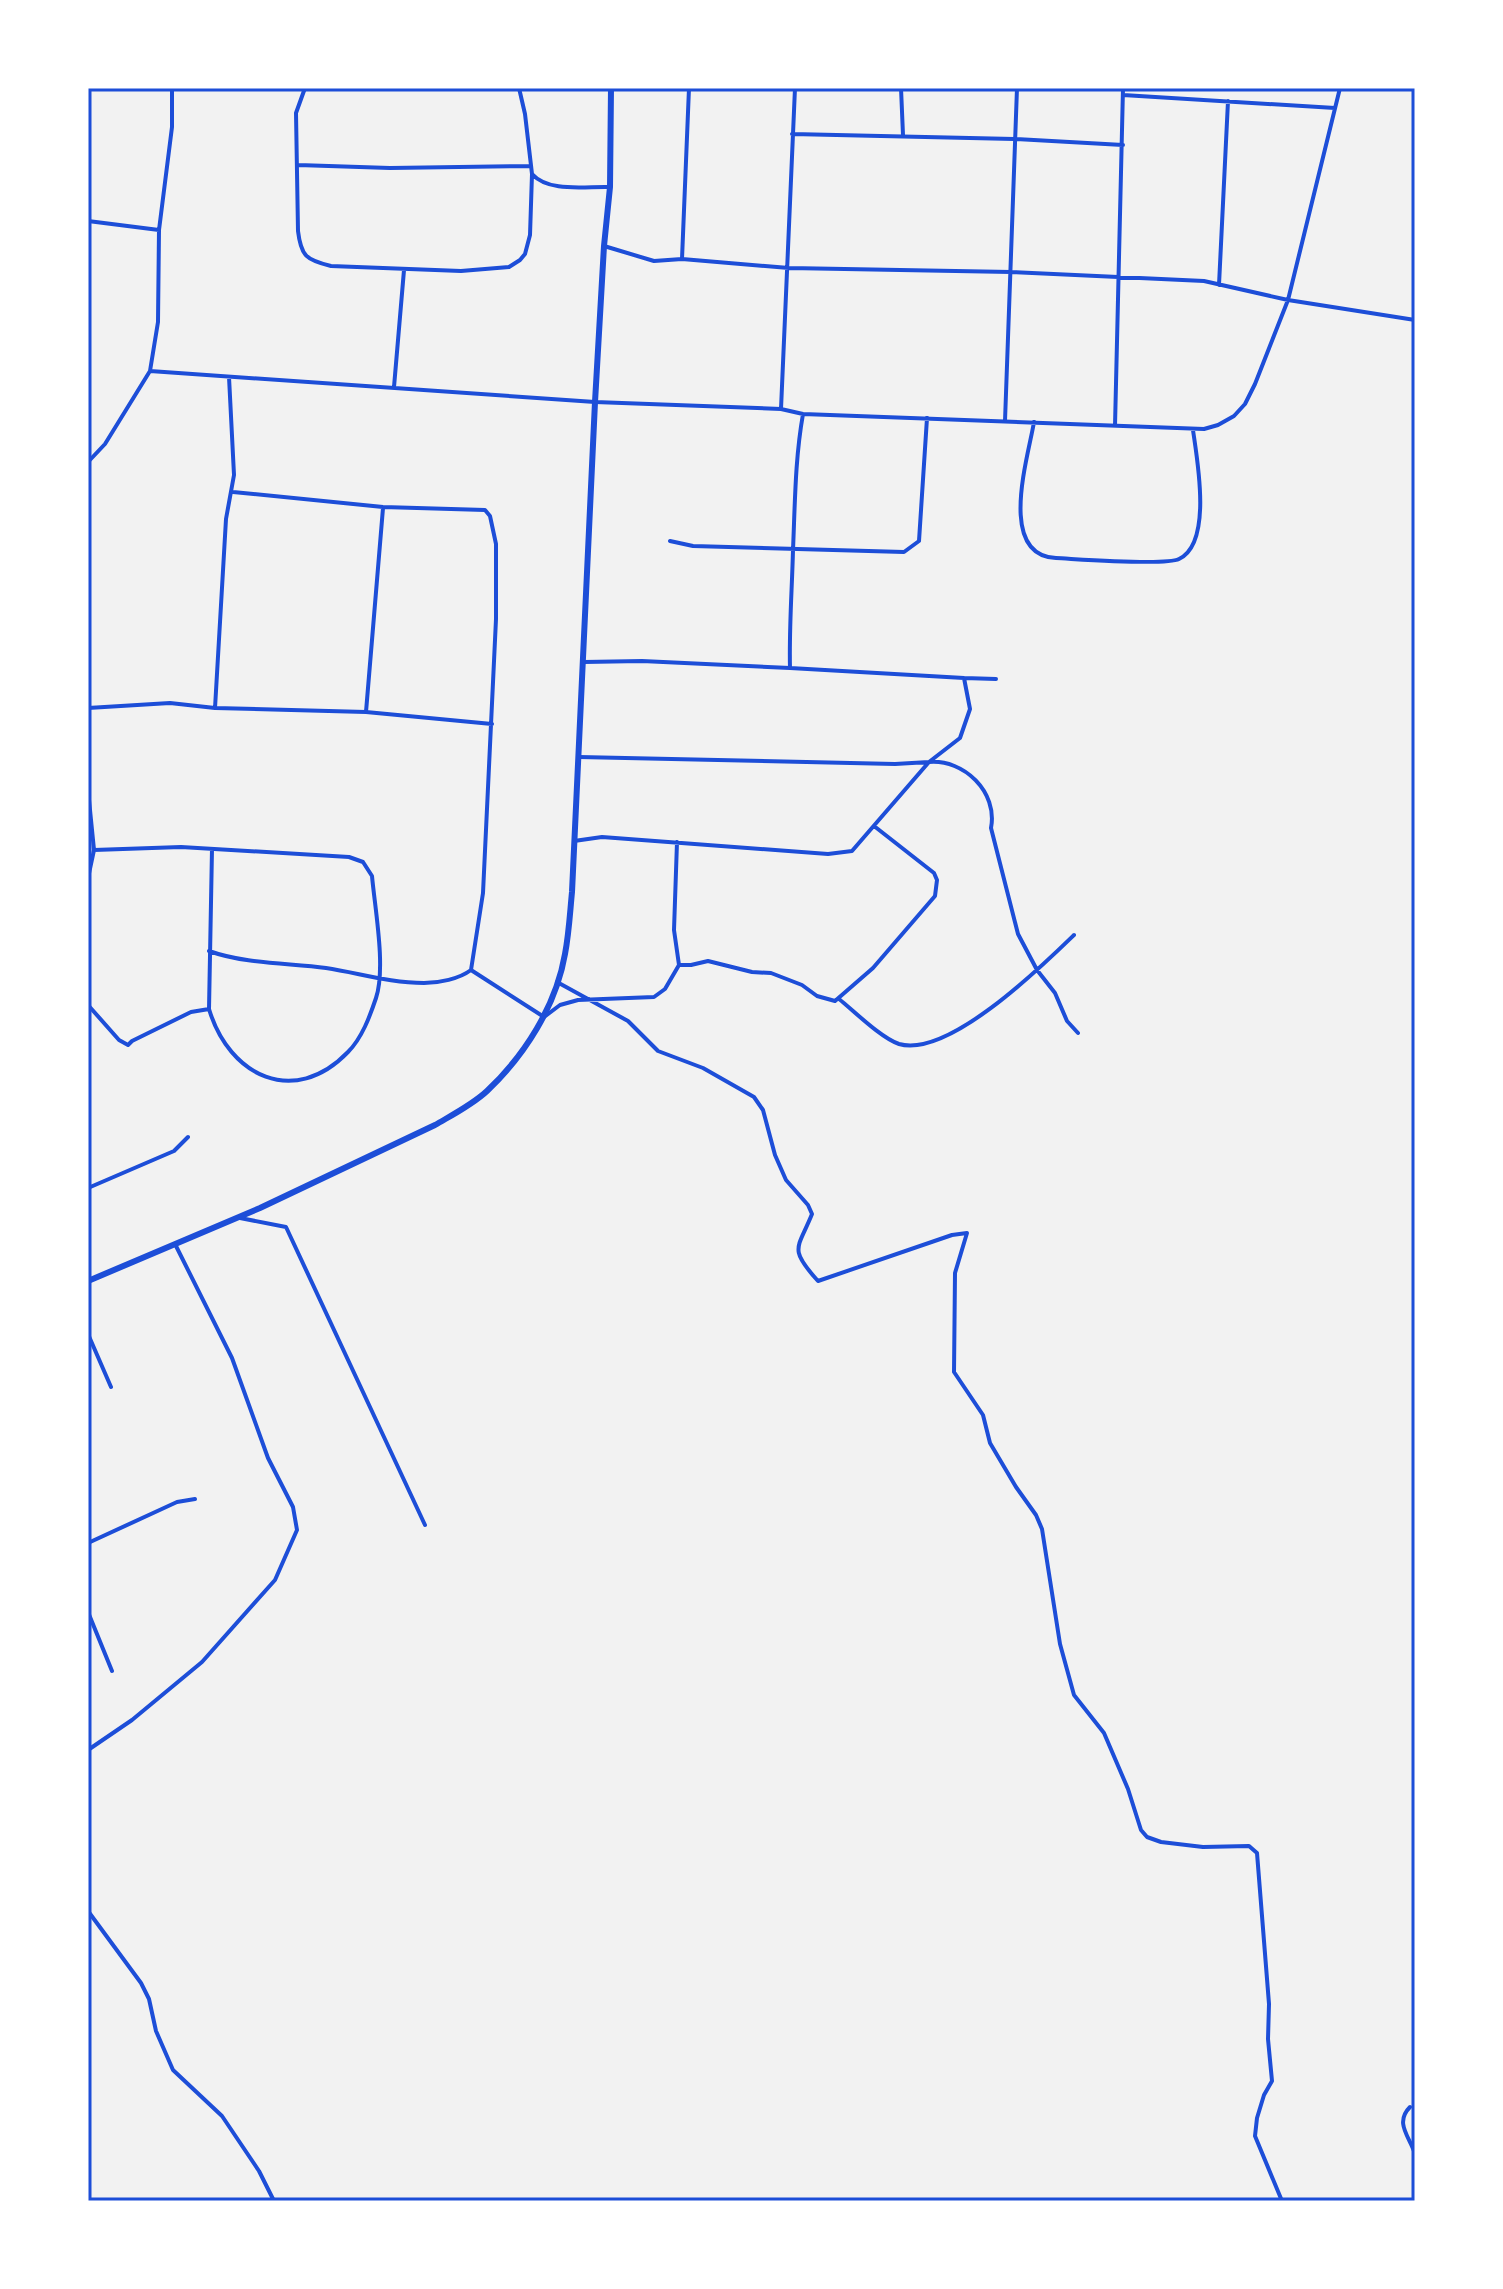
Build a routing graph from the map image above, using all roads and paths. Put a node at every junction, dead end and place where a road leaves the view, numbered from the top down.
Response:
1 (172, 88) edge
2 (305, 88) edge
3 (519, 88) edge
4 (611, 88) edge
5 (689, 88) edge
6 (795, 88) edge
7 (901, 88) edge
8 (1017, 88) edge
9 (1123, 88) edge
10 (1340, 88) edge
11 (1123, 95) junction
12 (1228, 101) junction
13 (1335, 108) junction
14 (792, 134) junction
15 (903, 135) junction
16 (1014, 139) junction
17 (1123, 145) junction
18 (298, 165) junction
19 (531, 166) junction
20 (532, 174) junction
21 (610, 187) junction
22 (88, 221) edge
23 (159, 230) junction
24 (604, 246) junction
25 (682, 259) junction
26 (789, 268) junction
27 (404, 270) junction
28 (1011, 272) junction
29 (1118, 278) junction
30 (1219, 285) junction
31 (1288, 300) junction
32 (1415, 320) edge
33 (150, 371) junction
34 (229, 377) junction
35 (394, 387) junction
36 (595, 402) junction
37 (781, 409) junction
38 (803, 414) junction
39 (927, 417) junction
40 (1005, 421) junction
41 (1034, 422) junction
42 (1115, 426) junction
43 (1193, 430) junction
44 (88, 462) edge
45 (233, 492) junction
46 (383, 507) junction
47 (670, 541) dead end
48 (793, 549) junction
49 (584, 662) junction
50 (790, 668) junction
51 (964, 678) junction
52 (996, 679) dead end
53 (88, 708) edge
54 (215, 708) junction
55 (366, 712) junction
56 (492, 724) junction
57 (577, 757) junction
58 (929, 762) junction
59 (88, 790) edge
60 (874, 826) junction
61 (574, 841) junction
62 (678, 841) junction
63 (212, 849) junction
64 (94, 850) junction
65 (88, 878) edge
66 (1074, 935) dead end
67 (209, 951) junction
68 (679, 965) junction
69 (471, 970) junction
70 (1037, 970) junction
71 (380, 980) junction
72 (557, 982) junction
73 (839, 999) junction
74 (592, 1000) junction
75 (88, 1005) edge
76 (209, 1009) junction
77 (544, 1017) junction
78 (1078, 1033) dead end
79 (188, 1137) dead end
80 (88, 1188) edge
81 (237, 1218) junction
82 (175, 1244) junction
83 (88, 1281) edge
84 (88, 1334) edge
85 (111, 1387) dead end
86 (195, 1499) dead end
87 (425, 1525) dead end
88 (88, 1543) edge
89 (88, 1612) edge
90 (112, 1671) dead end
91 (88, 1750) edge
92 (88, 1911) edge
93 (1410, 2107) dead end
94 (1415, 2154) edge
95 (1279, 2200) edge
96 (274, 2201) edge

1 - 23 street
2 - 18 street
3 - 19 street
4 - 21 street
5 - 25 street
6 - 14 street
7 - 15 street
8 - 16 street
9 - 11 street
10 - 13 street
11 - 12 street
11 - 17 street
12 - 13 street
12 - 30 street
13 - 31 street
14 - 15 street
14 - 26 street
15 - 16 street
16 - 17 street
16 - 28 street
17 - 29 street
18 - 19 street
18 - 27 street
19 - 20 street
20 - 21 street
20 - 27 street
21 - 24 street
22 - 23 street
23 - 33 street
24 - 25 street
24 - 36 street
25 - 26 street
26 - 28 street
26 - 37 street
27 - 35 street
28 - 29 street
28 - 40 street
29 - 30 street
29 - 42 street
30 - 31 street
31 - 32 street
31 - 43 street
33 - 34 street
33 - 44 street
34 - 35 street
34 - 45 street
35 - 36 street
36 - 37 street
36 - 49 street
37 - 38 street
38 - 39 street
38 - 48 street
39 - 40 street
39 - 48 street
40 - 41 street
41 - 42 street
41 - 43 street
42 - 43 street
45 - 46 street
45 - 54 street
46 - 55 street
46 - 56 street
47 - 48 street
48 - 50 street
49 - 50 street
49 - 57 street
50 - 51 street
51 - 52 street
51 - 58 street
53 - 54 street
54 - 55 street
55 - 56 street
56 - 69 street
57 - 58 street
57 - 61 street
58 - 60 street
58 - 70 street
59 - 64 street
60 - 62 street
60 - 73 street
61 - 62 street
61 - 72 street
62 - 68 street
63 - 64 street
63 - 67 street
63 - 71 street
64 - 65 street
66 - 70 street
67 - 71 street
67 - 76 street
68 - 73 street
68 - 74 street
69 - 71 street
69 - 77 street
70 - 73 street
70 - 78 street
71 - 76 street
72 - 74 street
72 - 77 street
74 - 77 street
74 - 95 street
75 - 76 street
77 - 81 street
79 - 80 street
81 - 82 street
81 - 87 street
82 - 83 street
82 - 91 street
84 - 85 street
86 - 88 street
89 - 90 street
92 - 96 street
93 - 94 street

